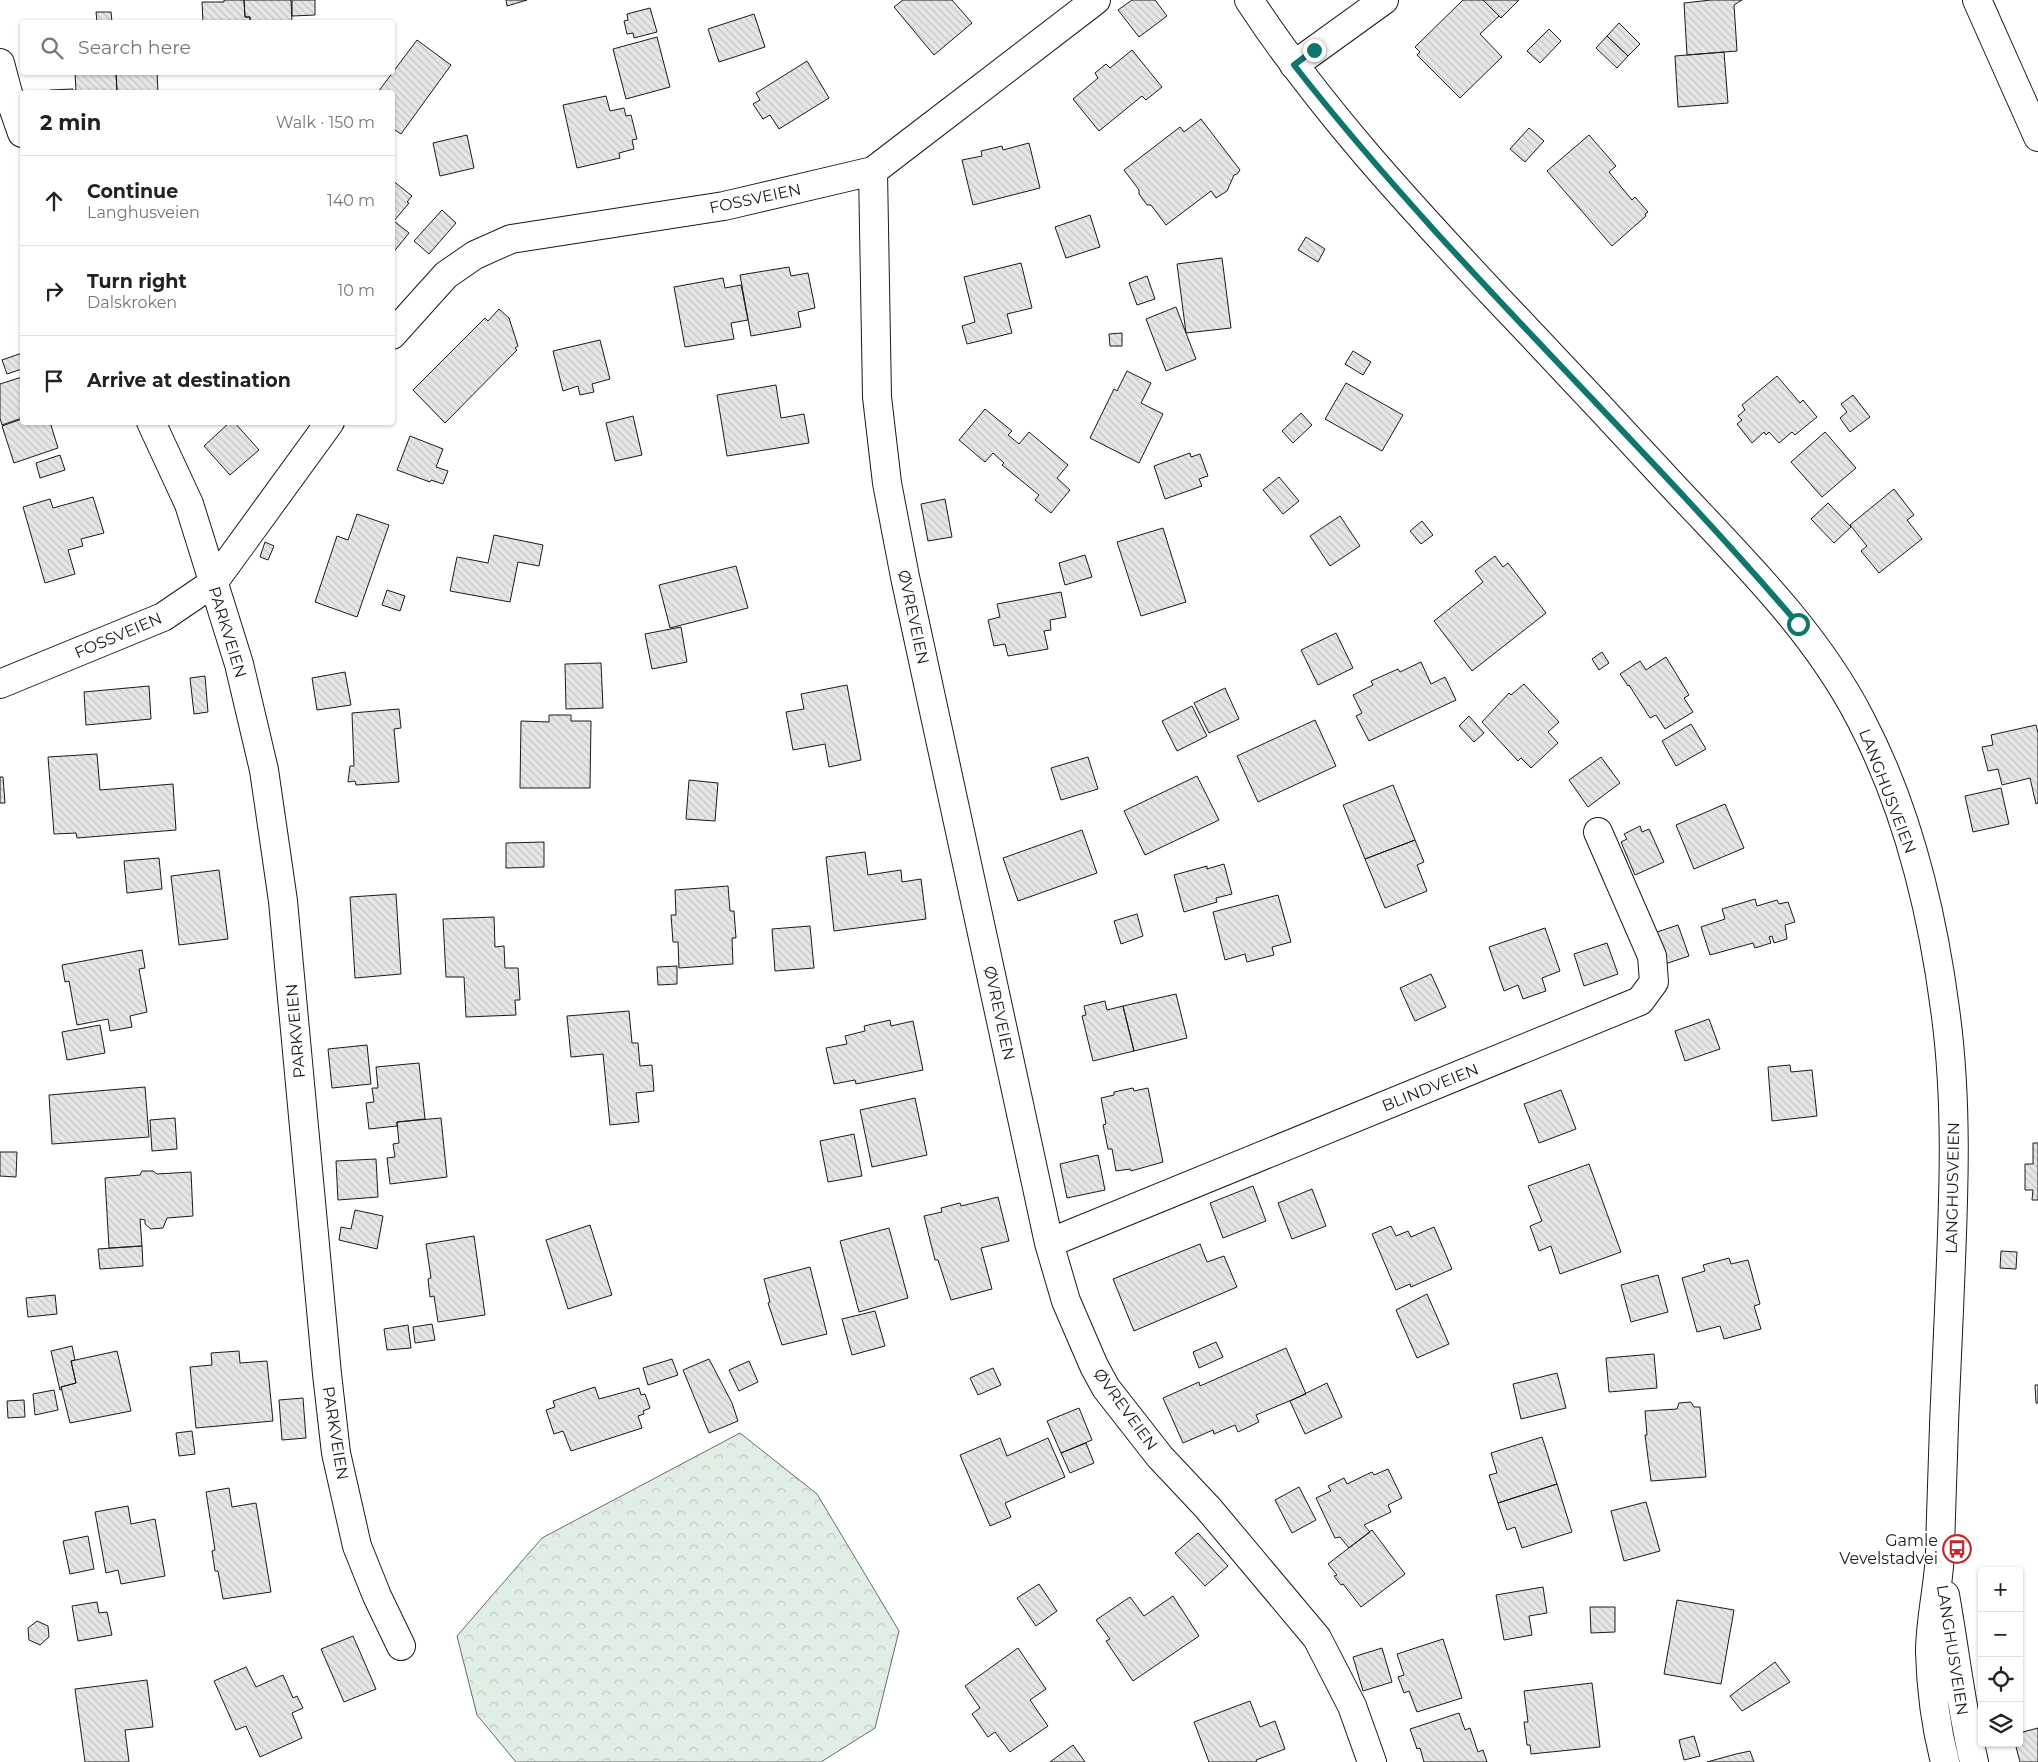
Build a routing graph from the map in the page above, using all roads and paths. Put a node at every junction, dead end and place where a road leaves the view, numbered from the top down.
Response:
1 (1096, 0) edge
2 (1249, 0) edge
3 (1384, 0) edge
4 (1977, 0) edge
5 (0, 63) edge
6 (1294, 65) junction
7 (20, 127) edge
8 (2038, 137) edge
9 (873, 171) junction
10 (395, 332) edge
11 (152, 425) edge
12 (328, 425) edge
13 (213, 583) junction
14 (0, 684) edge
15 (1598, 832) dead end
16 (1049, 1243) junction
17 (1939, 1566) junction
18 (401, 1646) dead end
19 (1372, 1762) edge
20 (1944, 1762) edge
21 (1974, 1762) edge

1 - 9 street, FOSSVEIEN
2 - 6 street, LANGHUSVEIEN
3 - 6 street
4 - 8 street
5 - 7 street
6 - 17 street, LANGHUSVEIEN
9 - 10 street, FOSSVEIEN
9 - 16 street, ØVREVEIEN
11 - 13 street, PARKVEIEN
12 - 13 street, FOSSVEIEN
13 - 14 street, FOSSVEIEN
13 - 18 street, PARKVEIEN
15 - 16 street, BLINDVEIEN
16 - 19 street, ØVREVEIEN
17 - 20 street, LANGHUSVEIEN
17 - 21 street, LANGHUSVEIEN

